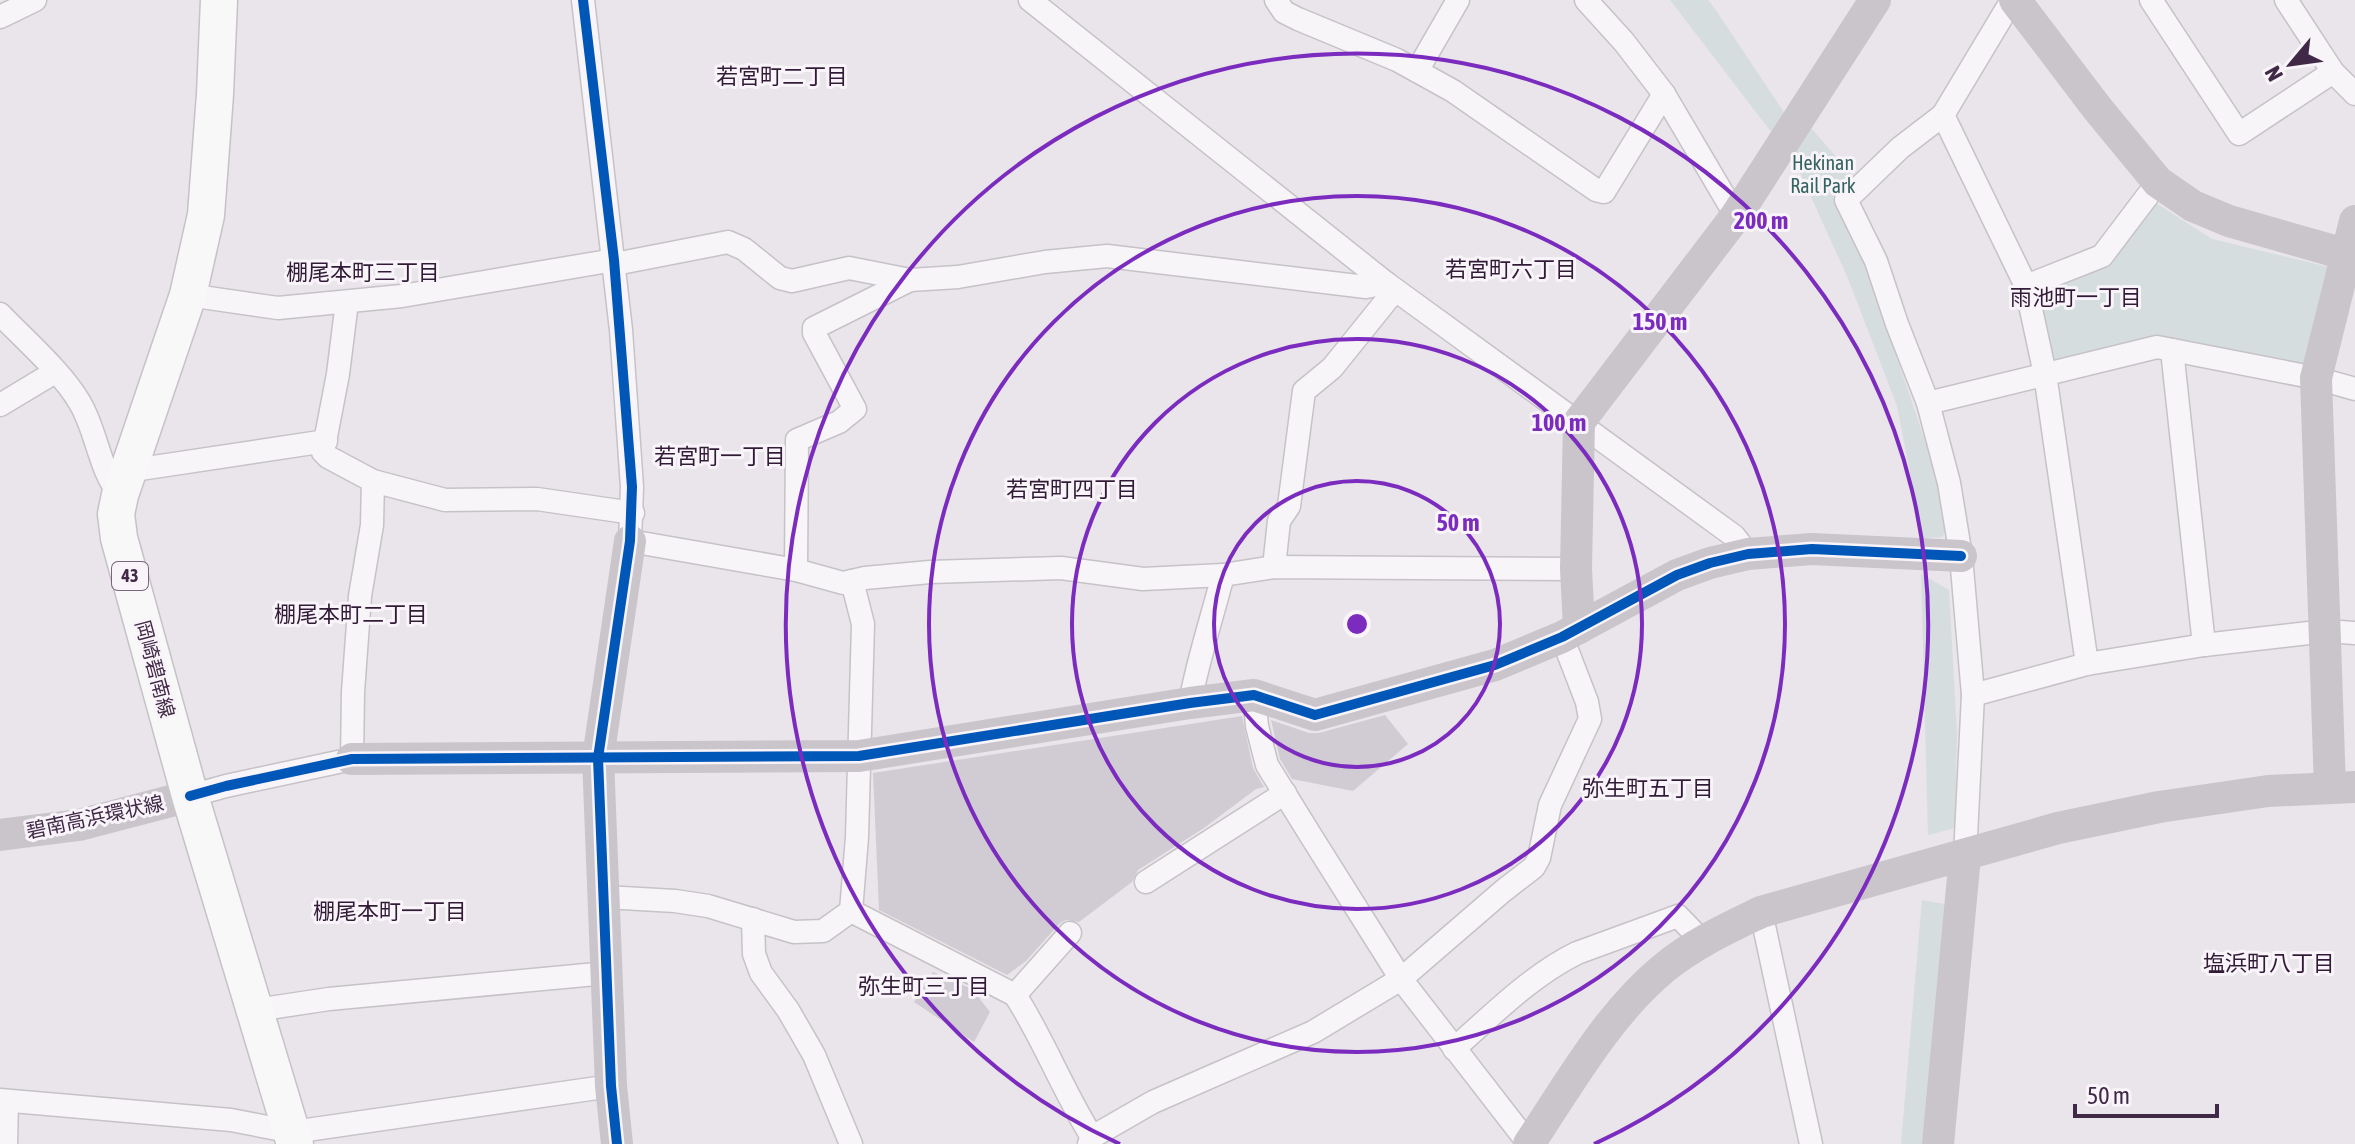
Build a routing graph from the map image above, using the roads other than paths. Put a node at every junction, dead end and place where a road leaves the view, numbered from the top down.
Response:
1 (35, 0) edge
2 (219, 0) edge
3 (583, 0) edge
4 (1030, 0) edge
5 (1458, 0) edge
6 (1586, 0) edge
7 (1875, 0) edge
8 (2014, 0) edge
9 (2151, 0) edge
10 (2286, 0) edge
11 (1284, 4) edge
12 (0, 17) edge
13 (1417, 71) junction
14 (2333, 72) junction
15 (1664, 94) junction
16 (2355, 94) edge
17 (1943, 115) junction
18 (2158, 182) junction
19 (1736, 216) junction
20 (2355, 221) edge
21 (2351, 256) edge
22 (614, 262) junction
23 (910, 280) junction
24 (1391, 286) junction
25 (2026, 286) junction
26 (188, 295) junction
27 (347, 302) junction
28 (0, 314) edge
29 (23, 335) junction
30 (0, 339) edge
31 (2172, 350) junction
32 (55, 372) junction
33 (2045, 374) junction
34 (2316, 378) junction
35 (2355, 389) edge
36 (1928, 403) junction
37 (0, 405) edge
38 (1579, 422) junction
39 (326, 441) junction
40 (373, 481) junction
41 (124, 483) junction
42 (631, 527) junction
43 (1748, 554) junction
44 (1961, 556) junction
45 (1274, 567) junction
46 (1576, 569) junction
47 (796, 570) junction
48 (1223, 575) junction
49 (852, 581) junction
50 (2341, 632) edge
51 (1571, 633) junction
52 (2204, 645) junction
53 (2087, 664) junction
54 (1254, 695) junction
55 (1973, 695) junction
56 (1190, 703) junction
57 (859, 756) junction
58 (598, 758) junction
59 (352, 759) junction
60 (2342, 788) edge
61 (1285, 793) junction
62 (190, 796) junction
63 (0, 835) edge
64 (1965, 856) junction
65 (1146, 882) dead end
66 (605, 897) junction
67 (851, 911) junction
68 (1761, 912) junction
69 (753, 919) junction
70 (1070, 933) dead end
71 (1703, 942) junction
72 (607, 973) junction
73 (1401, 979) junction
74 (1015, 995) junction
75 (256, 1010) junction
76 (1454, 1049) junction
77 (611, 1086) junction
78 (3, 1100) edge
79 (294, 1138) edge
80 (1090, 1141) edge
81 (6, 1144) edge
82 (617, 1144) edge
83 (851, 1144) edge
84 (1529, 1144) edge
85 (1811, 1144) edge
86 (1938, 1144) edge

1 - 12 street
2 - 26 main road, 岡崎碧南線 / 43
3 - 22 street
4 - 24 street
5 - 13 street
6 - 15 street
7 - 19 street
8 - 17 street
8 - 18 street
9 - 14 street
10 - 14 street
11 - 13 street
13 - 15 street
14 - 16 street
15 - 19 street
17 - 25 street
17 - 36 street
18 - 21 street
18 - 25 street
19 - 38 street
20 - 21 street
21 - 34 street
22 - 23 street
22 - 27 street
22 - 42 street
23 - 24 street
23 - 47 street
24 - 38 street
24 - 45 street
25 - 33 street
26 - 27 street
26 - 41 main road, 岡崎碧南線 / 43
27 - 39 street
28 - 29 street
29 - 30 street
29 - 32 street
31 - 33 street
31 - 34 street
31 - 52 street
32 - 37 street
32 - 41 street
33 - 36 street
33 - 53 street
34 - 35 street
34 - 50 street
36 - 44 street
38 - 43 street
38 - 46 street
39 - 40 street
39 - 41 street
40 - 42 street
40 - 59 street
41 - 62 main road, 岡崎碧南線 / 43
42 - 47 street
42 - 58 street
43 - 44 street
43 - 51 street
44 - 55 street
45 - 46 street
45 - 48 street
46 - 51 street
47 - 49 street
48 - 49 street
48 - 56 street
49 - 57 street
50 - 52 street
50 - 60 street
51 - 54 street
51 - 73 street
52 - 53 street
53 - 55 street
54 - 56 street
54 - 61 street
55 - 64 street
56 - 57 street
57 - 58 street
57 - 67 street
58 - 59 street
58 - 66 street
59 - 62 street
60 - 64 street
61 - 65 street
61 - 73 street
62 - 63 street, 碧南高浜環状線
62 - 75 main road, 岡崎碧南線 / 43
64 - 68 street
64 - 86 street
66 - 69 street
66 - 72 street
67 - 69 street
67 - 74 street
68 - 71 street
68 - 85 street
69 - 83 street
70 - 74 street
71 - 76 street
71 - 84 street
72 - 75 street
72 - 77 street
73 - 76 street
73 - 80 street
74 - 80 street
75 - 79 main road, 岡崎碧南線 / 43
76 - 84 street
77 - 79 street
77 - 82 street
78 - 79 street
78 - 81 street

